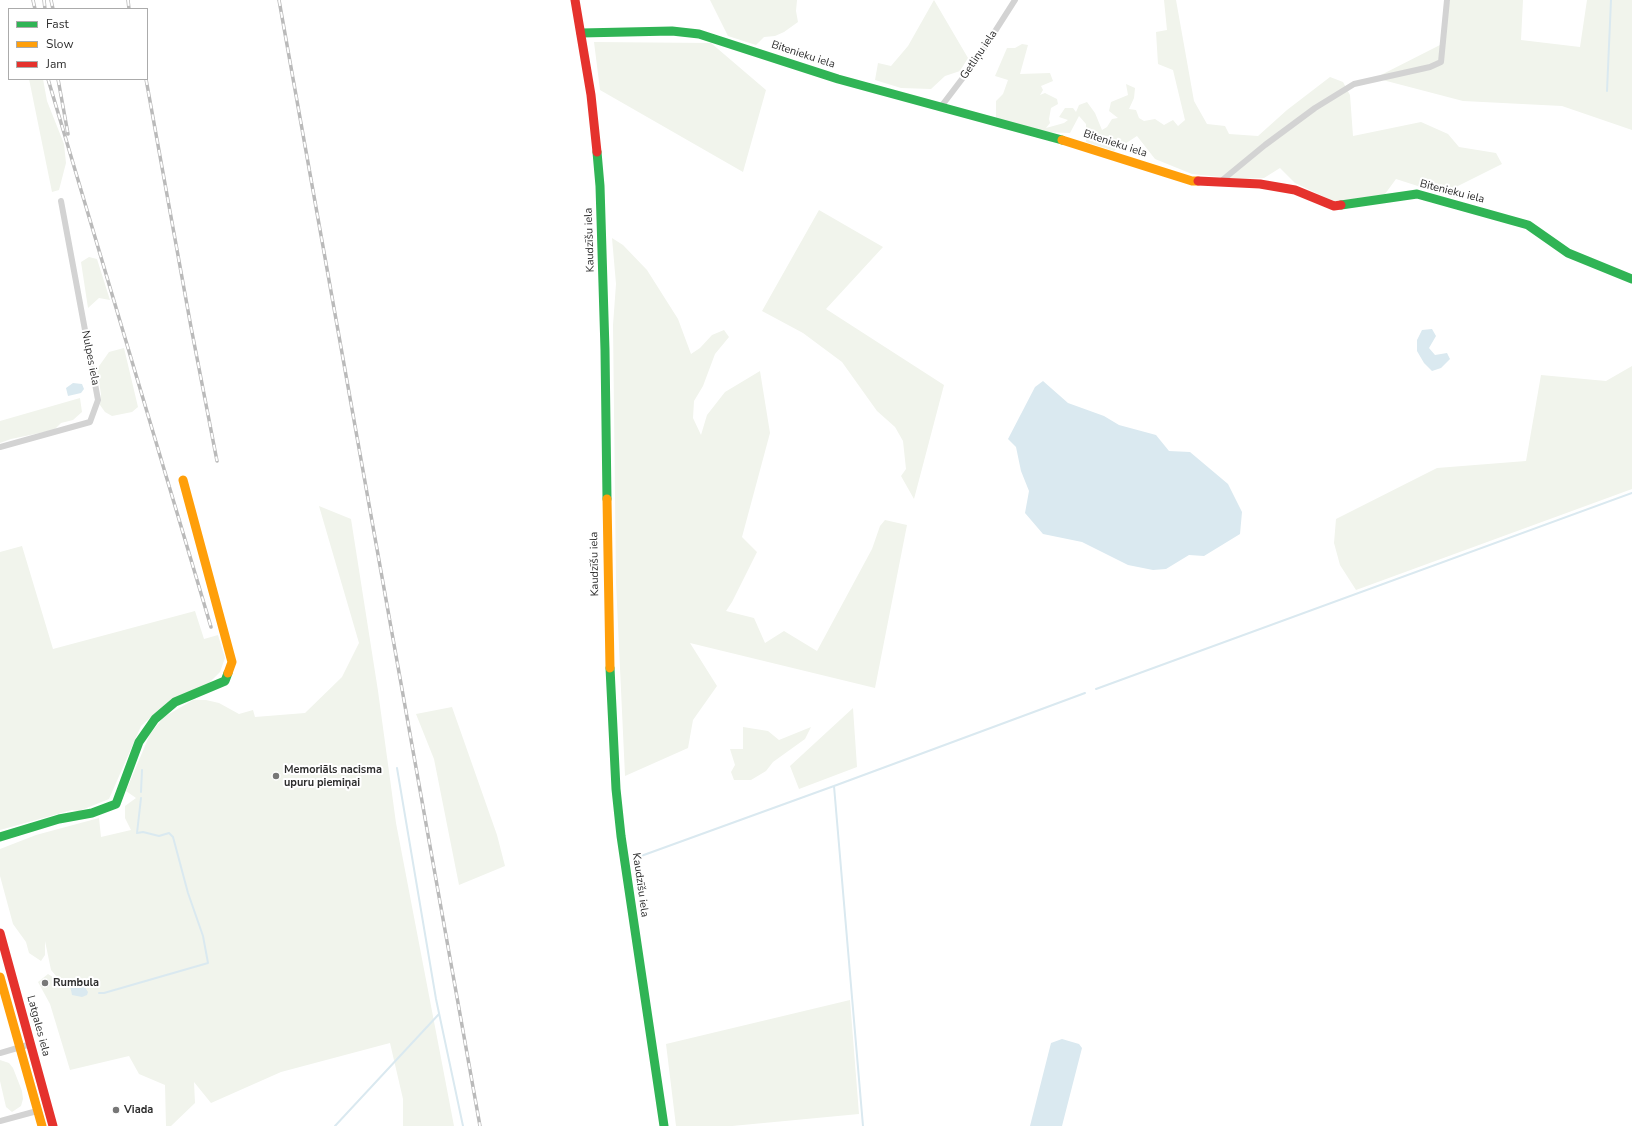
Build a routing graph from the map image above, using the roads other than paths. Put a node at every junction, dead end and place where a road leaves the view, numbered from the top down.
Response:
1 (575, 0) edge
2 (1015, 0) edge
3 (1447, 0) edge
4 (582, 33) junction
5 (940, 108) junction
6 (1220, 182) junction
7 (61, 201) dead end
8 (1632, 279) edge
9 (0, 447) edge
10 (183, 480) dead end
11 (0, 837) edge
12 (0, 933) edge
13 (0, 977) edge
14 (31, 1044) junction
15 (20, 1047) junction
16 (0, 1053) edge
17 (48, 1108) junction
18 (37, 1111) junction
19 (0, 1121) edge
20 (42, 1126) edge
21 (54, 1126) edge
22 (664, 1126) edge

1 - 4 main road, Kaudzīšu iela
2 - 5 street, Getliņu iela
3 - 6 street
4 - 5 main road, Bitenieku iela
4 - 22 main road, Kaudzīšu iela
5 - 6 main road, Bitenieku iela
6 - 8 main road, Bitenieku iela
7 - 9 street, Nulpes iela
10 - 11 main road
12 - 14 main road, Latgales iela
13 - 15 main road
14 - 15 street
14 - 17 main road, Latgales iela
15 - 16 street
15 - 18 main road
17 - 18 main road
17 - 21 main road, Latgales iela
18 - 19 street
18 - 20 main road

